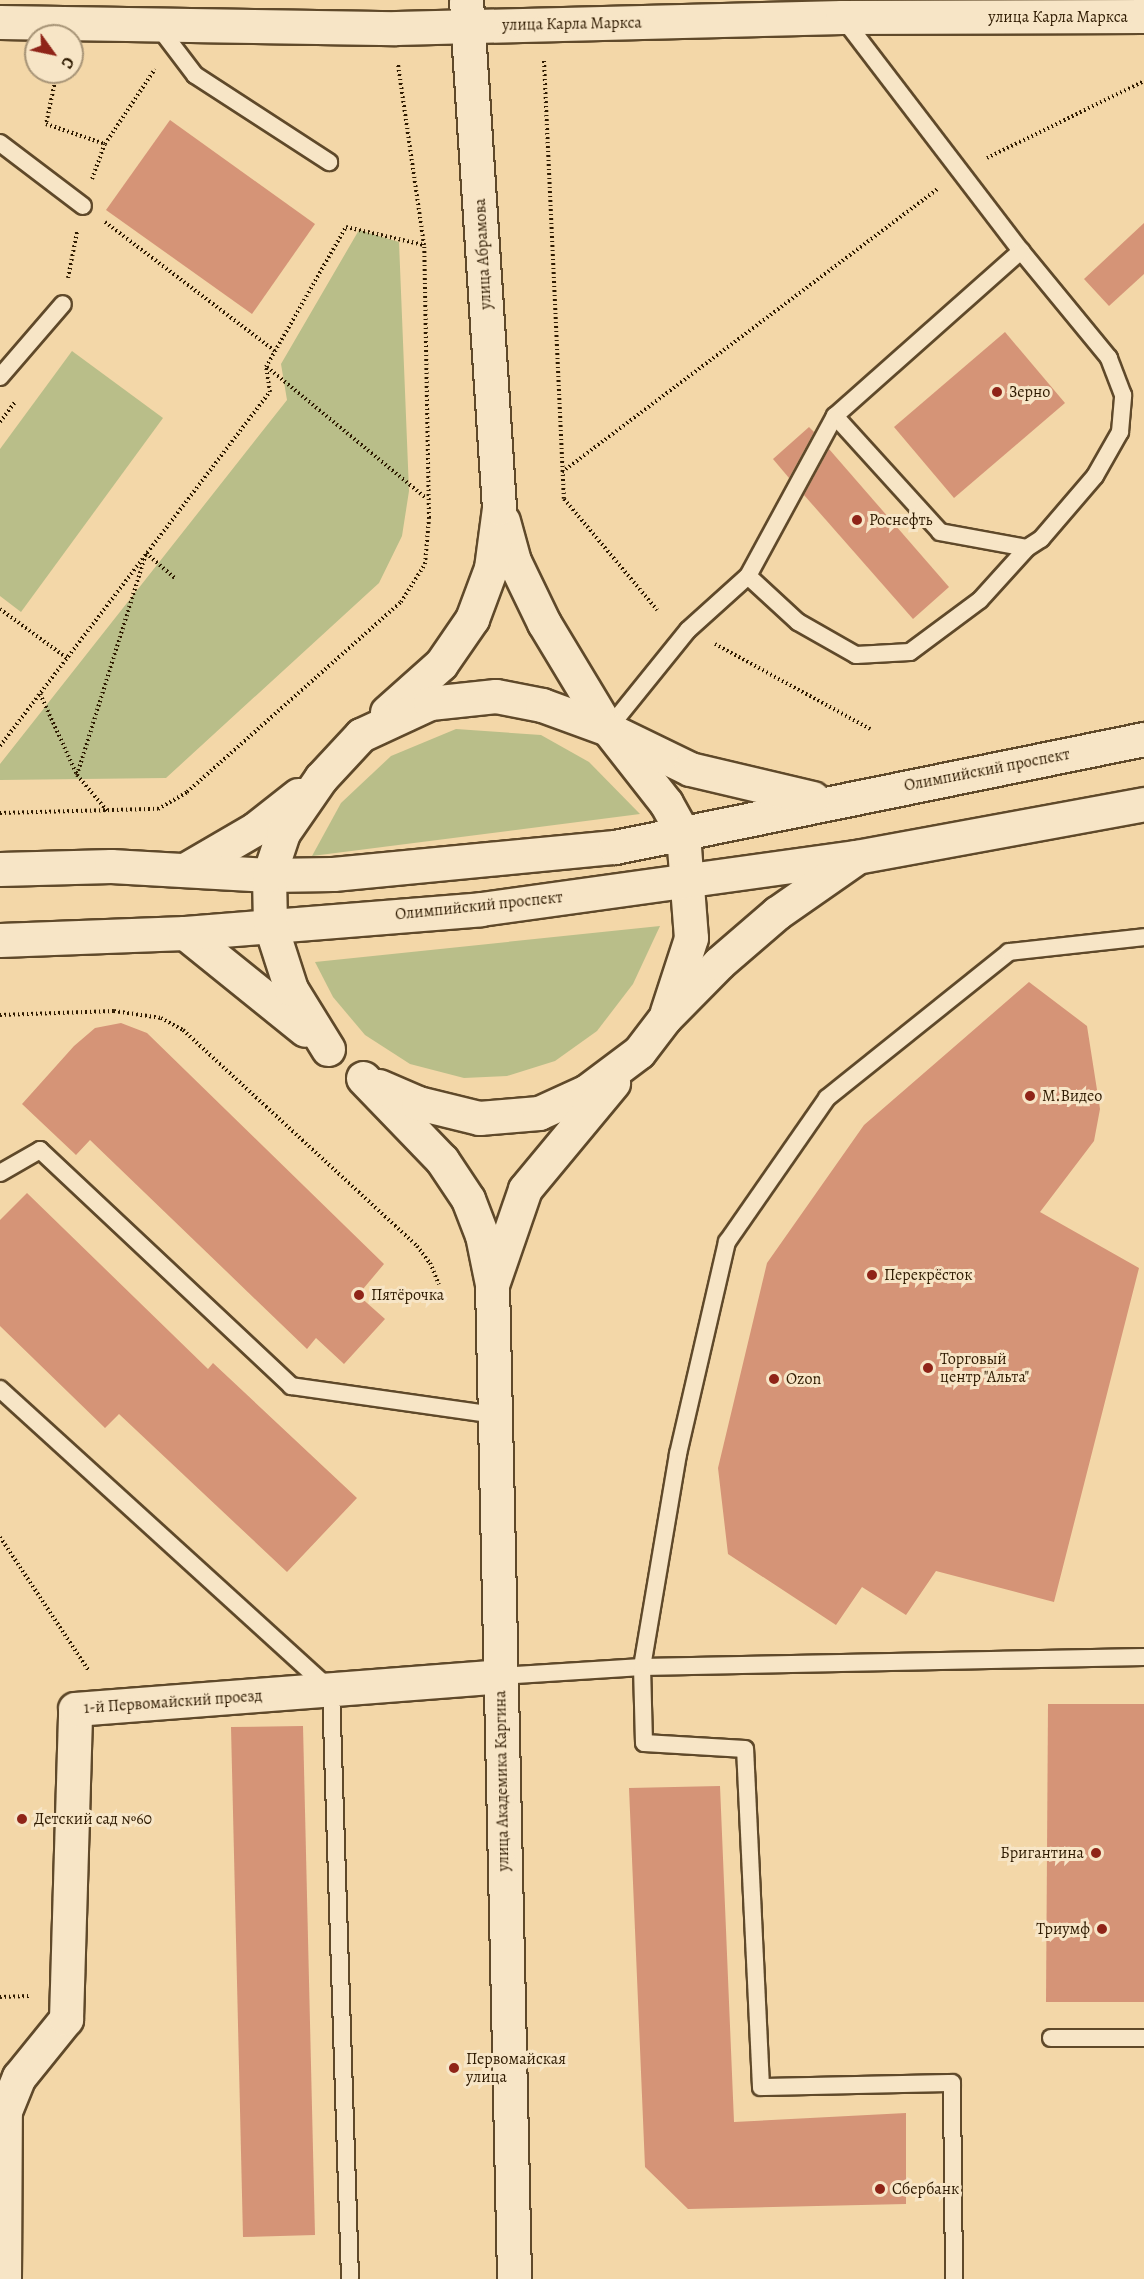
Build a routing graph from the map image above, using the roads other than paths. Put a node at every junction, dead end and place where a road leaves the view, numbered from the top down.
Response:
1 (32, 11) edge
2 (469, 13) edge
3 (1144, 16) edge
4 (842, 17) junction
5 (0, 22) edge
6 (157, 25) junction
7 (0, 143) edge
8 (328, 162) dead end
9 (83, 206) road end
10 (1021, 251) junction
11 (63, 304) dead end
12 (0, 377) edge
13 (836, 416) junction
14 (499, 508) junction
15 (1027, 548) junction
16 (748, 576) junction
17 (608, 729) junction
18 (361, 735) junction
19 (1144, 739) edge
20 (321, 778) junction
21 (830, 801) junction
22 (1144, 804) edge
23 (683, 834) junction
24 (856, 857) junction
25 (188, 868) junction
26 (0, 869) edge
27 (269, 874) junction
28 (687, 879) junction
29 (270, 924) junction
30 (185, 933) junction
31 (1144, 937) edge
32 (0, 940) edge
33 (665, 1018) junction
34 (328, 1049) junction
35 (639, 1052) junction
36 (363, 1078) junction
37 (0, 1173) edge
38 (492, 1284) junction
39 (0, 1389) edge
40 (495, 1415) junction
41 (1144, 1657) edge
42 (642, 1667) junction
43 (500, 1676) junction
44 (331, 1690) junction
45 (1051, 2038) dead end
46 (1144, 2038) edge
47 (10, 2077) edge
48 (4, 2279) edge
49 (350, 2279) edge
50 (514, 2279) edge
51 (954, 2279) edge

1 - 5 street, улица Карла Маркса
1 - 6 street, улица Карла Маркса
2 - 4 street, улица Карла Маркса
2 - 6 street, улица Карла Маркса
2 - 14 street, улица Абрамова
3 - 4 street, улица Карла Маркса
4 - 10 lane
6 - 8 lane
7 - 9 lane
10 - 13 lane
10 - 15 lane
11 - 12 lane
13 - 15 lane
13 - 16 lane
14 - 17 street
14 - 18 street
15 - 16 lane
16 - 17 lane
17 - 18 street, Олимпийский проспект
17 - 21 street, Олимпийский проспект
17 - 23 street, Олимпийский проспект
18 - 20 street, Олимпийский проспект
19 - 21 street, Олимпийский проспект
20 - 25 street, Олимпийский проспект
20 - 27 street, Олимпийский проспект
21 - 23 street, Олимпийский проспект
22 - 24 street, Олимпийский проспект
23 - 27 street, Олимпийский проспект
23 - 28 street, Олимпийский проспект
24 - 28 street, Олимпийский проспект
24 - 33 street, Олимпийский проспект
25 - 26 street, Олимпийский проспект
25 - 27 street, Олимпийский проспект
27 - 29 street, Олимпийский проспект
28 - 29 street, Олимпийский проспект
28 - 33 street, Олимпийский проспект
29 - 30 street, Олимпийский проспект
29 - 34 street, Олимпийский проспект
30 - 32 street, Олимпийский проспект
30 - 34 street, Олимпийский проспект
31 - 42 lane
33 - 35 street, Олимпийский проспект
34 - 36 street, Олимпийский проспект
35 - 36 street, Олимпийский проспект
35 - 38 street
36 - 38 street
37 - 40 lane
38 - 40 street, улица Академика Каргина
39 - 44 lane
40 - 43 street, улица Академика Каргина
41 - 42 lane
42 - 43 lane
42 - 51 lane
43 - 44 street, 1-й Первомайский проезд
43 - 50 street, улица Академика Каргина
44 - 47 street, 1-й Первомайский проезд
44 - 49 lane
45 - 46 lane
47 - 48 street, 1-й Первомайский проезд

